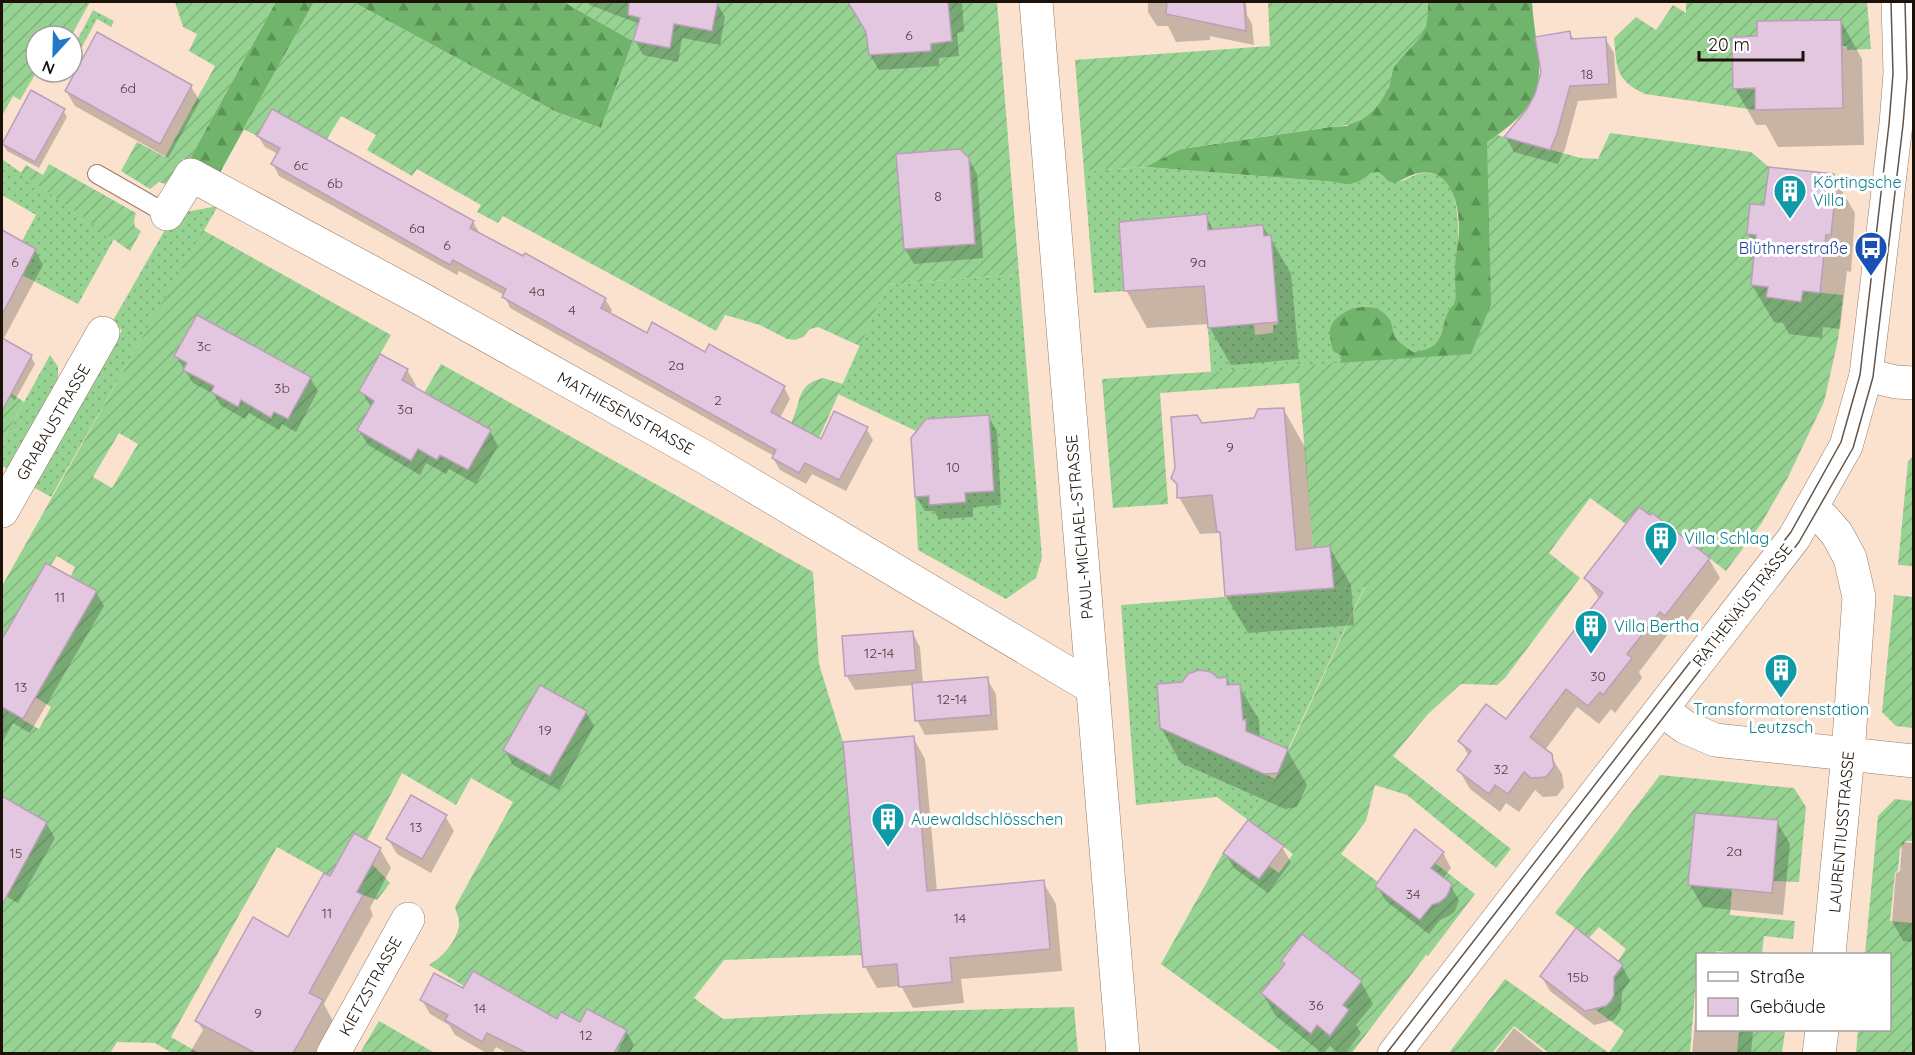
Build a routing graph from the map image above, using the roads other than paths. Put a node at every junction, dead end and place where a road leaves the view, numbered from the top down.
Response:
1 (1036, 2) edge
2 (1898, 2) edge
3 (1903, 156) edge
4 (97, 174) dead end
5 (167, 214) joint
6 (103, 333) dead end
7 (1866, 375) junction
8 (1914, 383) edge
9 (1810, 510) junction
10 (2, 511) edge
11 (1093, 688) junction
12 (1662, 710) junction
13 (1848, 754) junction
14 (1914, 761) edge
15 (408, 919) dead end
16 (1829, 953) edge
17 (1822, 1031) edge
18 (333, 1053) edge
19 (1123, 1053) edge
20 (1394, 1053) edge
21 (1820, 1053) edge

1 - 11 street, PAUL-MICHAEL-STRASSE
2 - 3 street, RATHENAUSTRASSE
3 - 7 street, RATHENAUSTRASSE
4 - 5 lane
5 - 11 street, MATHIESENSTRASSE
6 - 10 street, GRABAUSTRASSE
7 - 8 street
7 - 9 street, RATHENAUSTRASSE
9 - 12 street, RATHENAUSTRASSE
9 - 13 street, LAURENTIUSSTRASSE
11 - 19 street, PAUL-MICHAEL-STRASSE
12 - 13 street
12 - 20 street, RATHENAUSTRASSE
13 - 14 street
13 - 16 street, LAURENTIUSSTRASSE
15 - 18 street, KIETZSTRASSE
17 - 21 street

